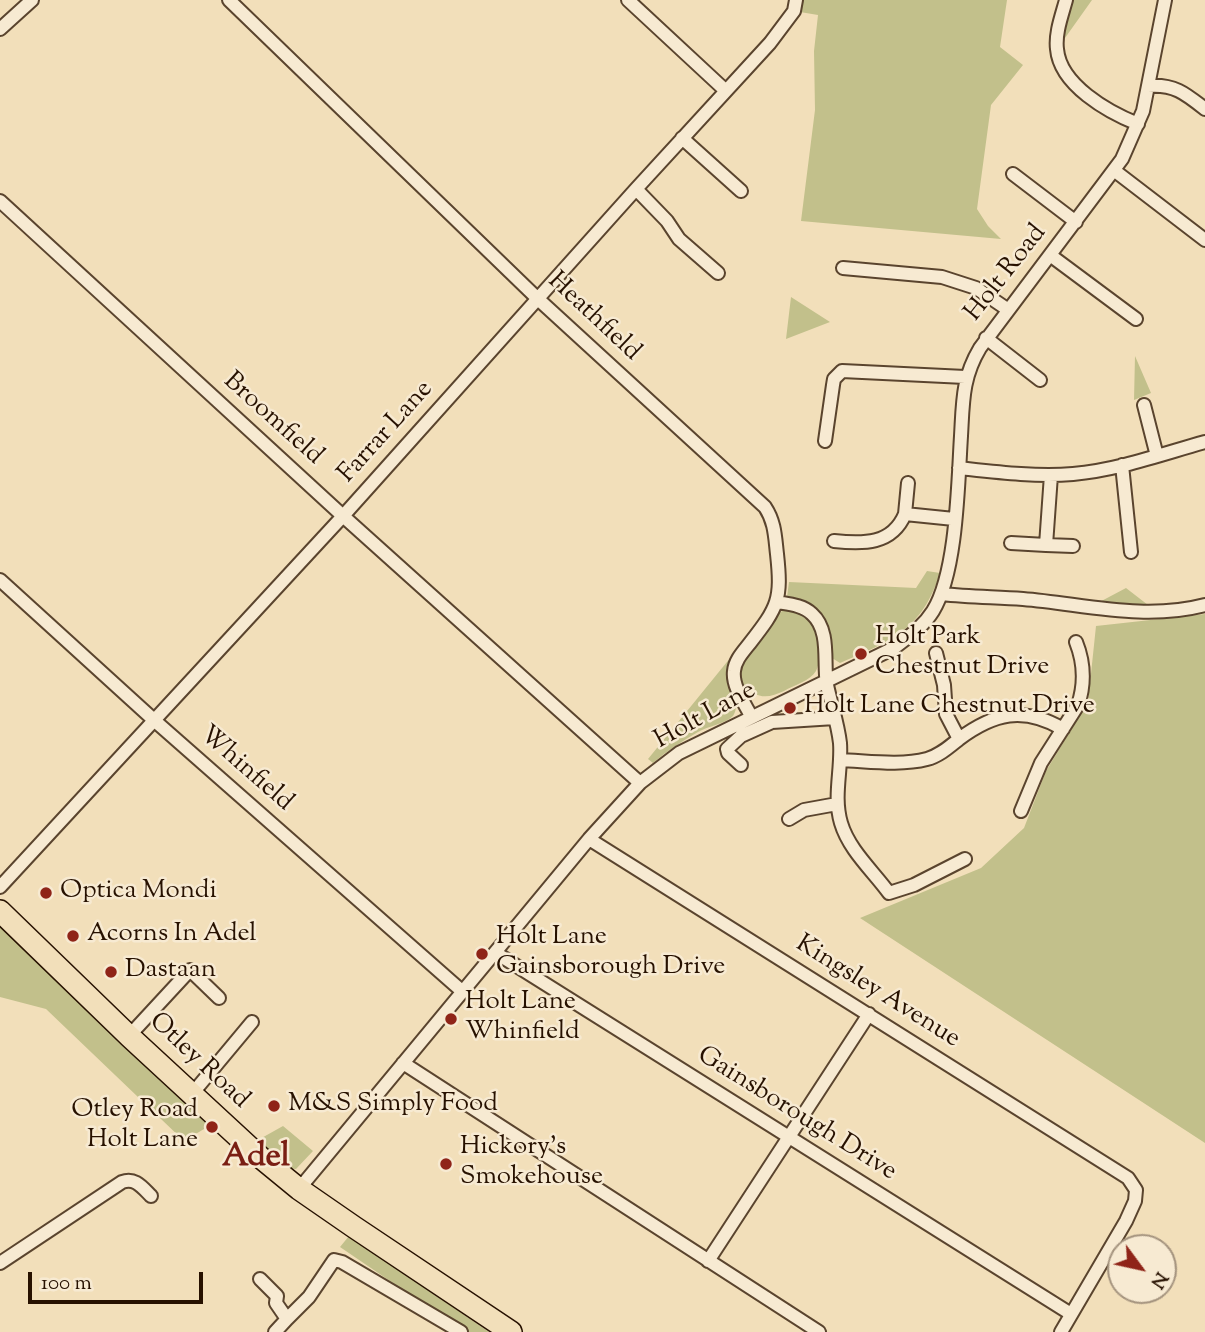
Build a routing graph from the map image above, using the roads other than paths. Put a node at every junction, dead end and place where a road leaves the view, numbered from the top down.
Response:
1 (32, 0) edge
2 (229, 0) edge
3 (628, 0) edge
4 (796, 0) edge
5 (1066, 0) edge
6 (1165, 0) edge
7 (0, 29) edge
8 (1147, 86) junction
9 (726, 91) junction
10 (1205, 109) edge
11 (1138, 124) junction
12 (682, 138) junction
13 (1115, 170) junction
14 (1013, 174) dead end
15 (636, 189) junction
16 (741, 191) dead end
17 (0, 201) edge
18 (1076, 222) junction
19 (1205, 240) edge
20 (1051, 255) junction
21 (843, 268) dead end
22 (718, 273) dead end
23 (538, 299) junction
24 (1007, 309) junction
25 (1136, 319) dead end
26 (986, 338) junction
27 (965, 377) junction
28 (1040, 380) dead end
29 (1144, 405) dead end
30 (825, 441) dead end
31 (1205, 442) edge
32 (1157, 456) junction
33 (1122, 465) junction
34 (959, 468) junction
35 (1051, 475) junction
36 (908, 482) dead end
37 (905, 514) junction
38 (343, 516) junction
39 (954, 519) junction
40 (834, 541) dead end
41 (1011, 543) dead end
42 (1046, 545) junction
43 (1073, 547) dead end
44 (1131, 552) dead end
45 (0, 580) edge
46 (942, 594) junction
47 (777, 602) junction
48 (1205, 606) edge
49 (1076, 642) dead end
50 (936, 653) dead end
51 (826, 681) junction
52 (751, 716) junction
53 (835, 718) junction
54 (155, 721) junction
55 (1063, 729) junction
56 (959, 739) junction
57 (840, 760) junction
58 (741, 765) dead end
59 (640, 783) junction
60 (837, 804) junction
61 (1021, 811) dead end
62 (789, 819) dead end
63 (589, 839) junction
64 (965, 859) dead end
65 (0, 887) edge
66 (0, 911) edge
67 (496, 953) junction
68 (463, 992) junction
69 (219, 998) dead end
70 (869, 1014) junction
71 (252, 1022) dead end
72 (130, 1036) junction
73 (403, 1063) junction
74 (192, 1094) junction
75 (789, 1138) junction
76 (299, 1189) junction
77 (151, 1196) dead end
78 (708, 1261) junction
79 (0, 1263) edge
80 (260, 1279) dead end
81 (1071, 1314) junction
82 (287, 1319) junction
83 (275, 1332) edge
84 (461, 1332) edge
85 (511, 1332) edge
86 (819, 1332) edge
87 (1061, 1332) edge

1 - 7 street
2 - 23 street, Heathfield
3 - 9 street
4 - 9 street, Farrar Lane
5 - 11 street
6 - 8 street, Holt Road
8 - 10 street
8 - 11 street, Holt Road
9 - 12 street, Farrar Lane
11 - 13 street, Holt Road
12 - 15 street, Farrar Lane
12 - 16 street
13 - 18 street, Holt Road
13 - 19 street
14 - 18 street
15 - 22 street
15 - 23 street, Farrar Lane
17 - 38 street, Broomfield
18 - 20 street, Holt Road
20 - 24 street, Holt Road
20 - 25 street
21 - 24 street
23 - 38 street, Farrar Lane
23 - 47 street, Heathfield
24 - 26 street, Holt Road
26 - 27 street, Holt Road
26 - 28 street
27 - 30 street
27 - 34 street, Holt Road
29 - 32 street
31 - 32 street
32 - 33 street
33 - 35 street
33 - 44 street
34 - 35 street
34 - 39 street, Holt Road
35 - 42 street
36 - 37 street
37 - 39 street
37 - 40 street
38 - 54 street, Farrar Lane
38 - 59 street, Broomfield
39 - 46 street, Holt Road
41 - 42 street
42 - 43 street
45 - 54 street, Whinfield
46 - 48 street
46 - 51 street, Holt Lane
47 - 51 street
47 - 52 street
49 - 55 street
50 - 56 street
51 - 52 street, Holt Lane
51 - 53 street
52 - 59 street, Holt Lane
53 - 57 street
53 - 58 street
54 - 65 street, Farrar Lane
54 - 68 street, Whinfield
55 - 56 street
55 - 61 street
56 - 57 street
57 - 60 street
59 - 63 street, Holt Lane
60 - 62 street
60 - 64 street
63 - 67 street, Holt Lane
63 - 70 street, Kingsley Avenue
66 - 72 highway, Otley Road
67 - 68 street, Holt Lane
67 - 75 street, Gainsborough Drive
68 - 73 street, Holt Lane
69 - 72 street
70 - 75 street
70 - 81 street, Kingsley Avenue
71 - 74 street
72 - 74 highway, Otley Road
73 - 76 street, Holt Lane
73 - 78 street
74 - 76 highway, Otley Road
75 - 78 street
75 - 81 street, Gainsborough Drive
76 - 85 highway, Otley Road
77 - 79 street
78 - 86 street
80 - 82 street
81 - 87 street
82 - 83 street
82 - 84 street

